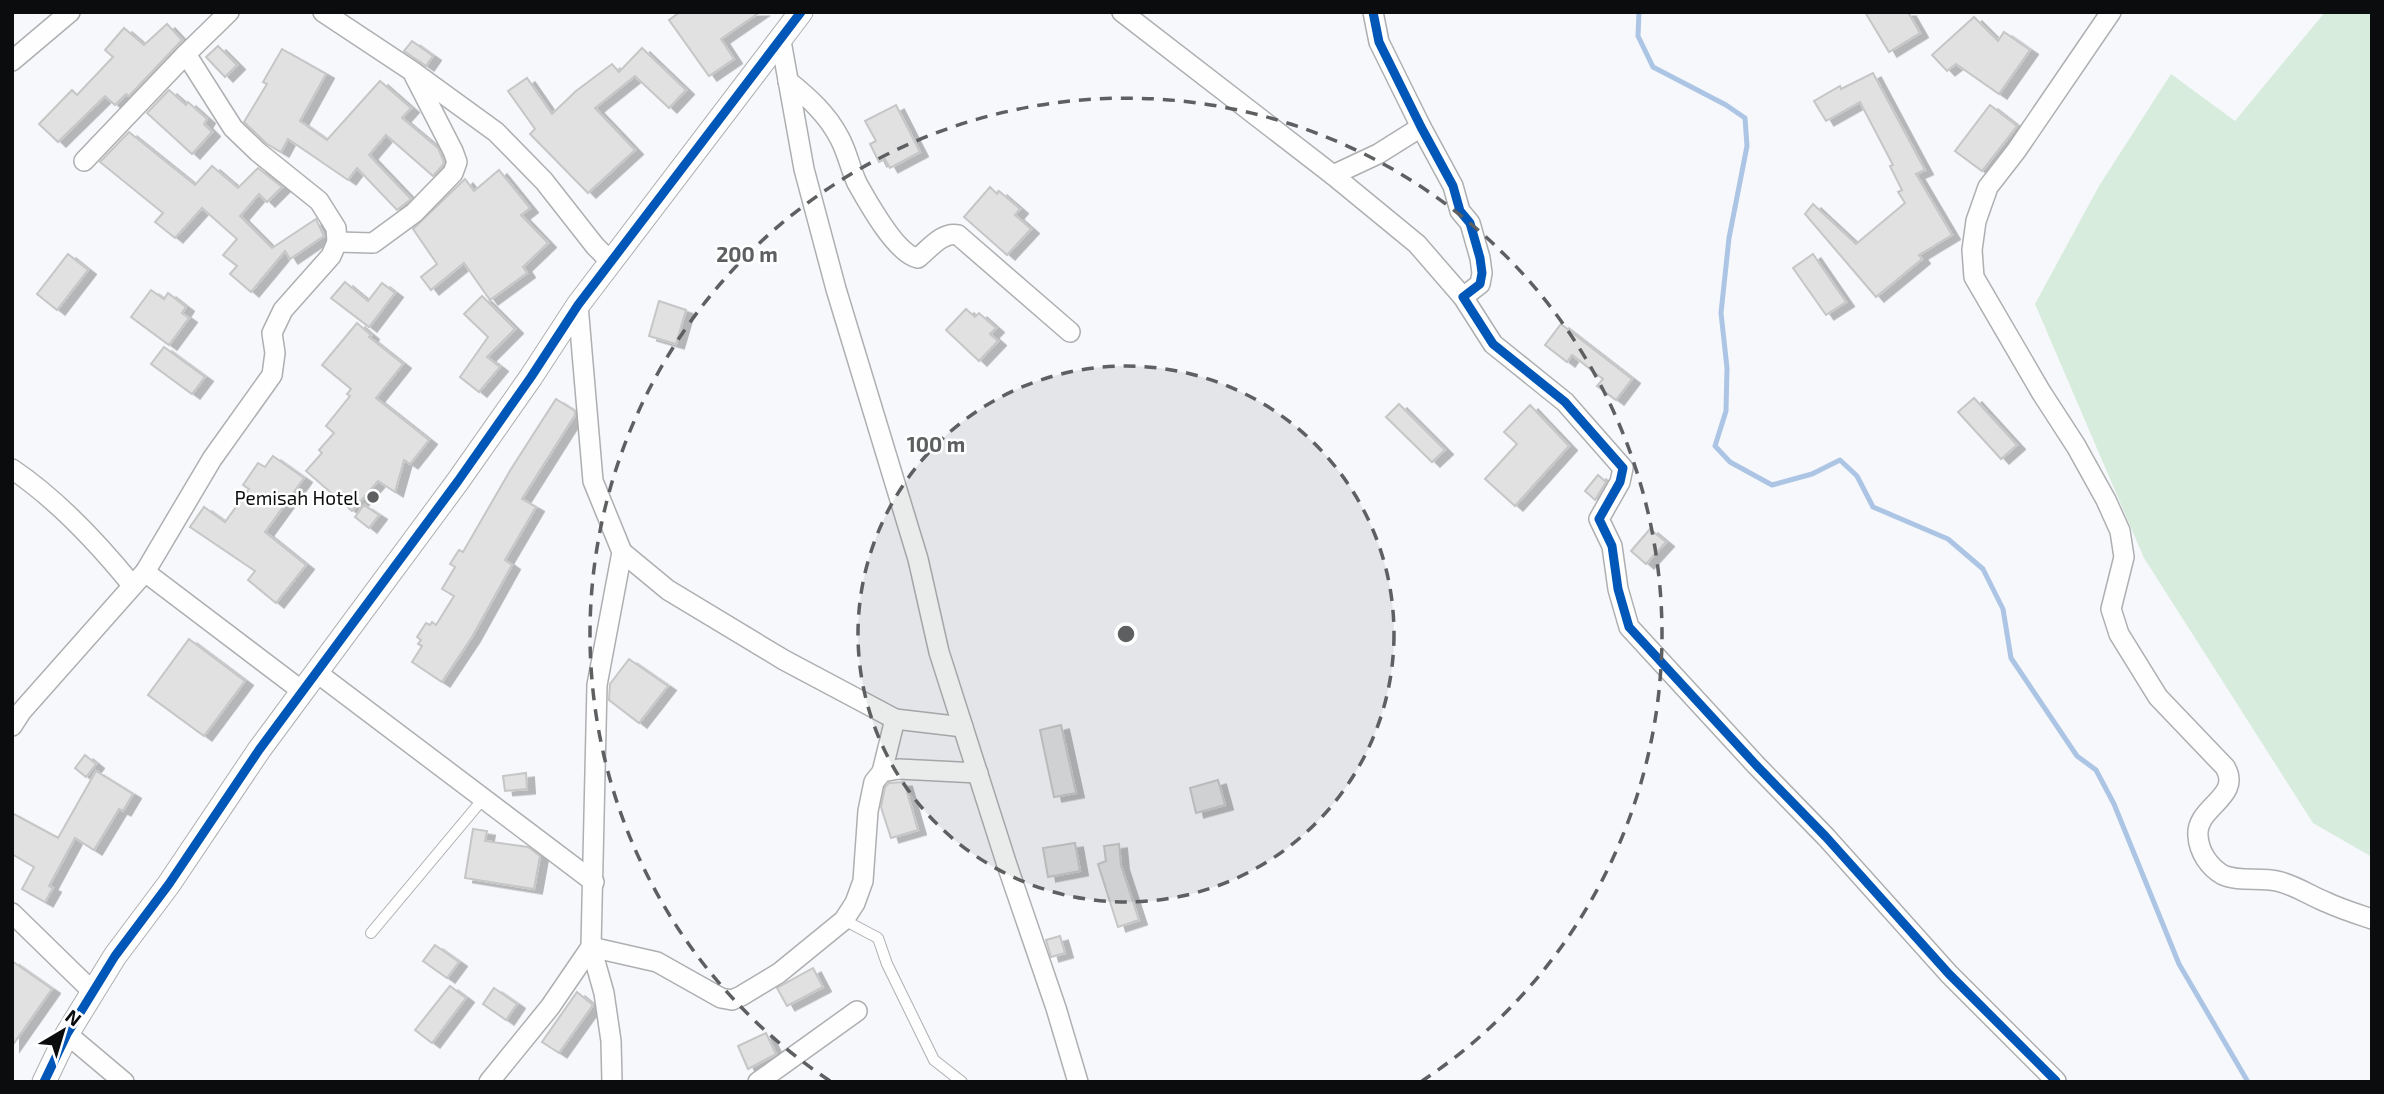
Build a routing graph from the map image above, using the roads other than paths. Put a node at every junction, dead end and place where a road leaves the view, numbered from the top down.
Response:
1 (70, 12) edge
2 (229, 12) edge
3 (323, 12) edge
4 (801, 12) edge
5 (1122, 12) edge
6 (1373, 12) edge
7 (2111, 12) edge
8 (780, 41) junction
9 (186, 54) junction
10 (12, 61) edge
11 (412, 71) junction
12 (788, 81) junction
13 (1421, 127) junction
14 (84, 161) dead end
15 (1333, 175) junction
16 (337, 242) junction
17 (611, 261) junction
18 (1463, 297) junction
19 (578, 305) junction
20 (1070, 332) dead end
21 (12, 469) edge
22 (622, 552) junction
23 (138, 578) junction
24 (316, 672) junction
25 (302, 691) junction
26 (15, 715) edge
27 (895, 719) junction
28 (963, 727) junction
29 (882, 772) junction
30 (978, 773) junction
31 (483, 799) junction
32 (594, 882) junction
33 (12, 913) edge
34 (2372, 919) edge
35 (845, 920) junction
36 (371, 933) dead end
37 (591, 947) junction
38 (93, 992) junction
39 (857, 1011) dead end
40 (67, 1034) junction
41 (2056, 1081) edge
42 (44, 1082) edge
43 (124, 1082) edge
44 (489, 1082) edge
45 (612, 1082) edge
46 (758, 1082) edge
47 (962, 1082) edge
48 (1078, 1082) edge

1 - 10 street
2 - 9 street
3 - 11 street
4 - 8 street
5 - 15 street
6 - 13 street
7 - 34 street
8 - 12 street
8 - 17 street
9 - 14 street
9 - 16 street
11 - 16 street
11 - 17 street
12 - 20 street
12 - 28 street
13 - 15 street
13 - 18 street
15 - 18 street
16 - 23 street
17 - 19 street
18 - 41 street
19 - 22 street
19 - 24 street
21 - 23 street
22 - 27 street
22 - 32 street
23 - 25 street
23 - 26 street
24 - 25 street
24 - 31 street
25 - 38 street
27 - 28 street
27 - 29 street
28 - 30 street
29 - 30 street
29 - 35 street
30 - 48 street
31 - 32 street
31 - 36 lane
32 - 37 street
33 - 38 street
35 - 37 street
35 - 47 lane
37 - 44 street
37 - 45 street
38 - 40 street
39 - 46 street
40 - 42 street
40 - 43 street

